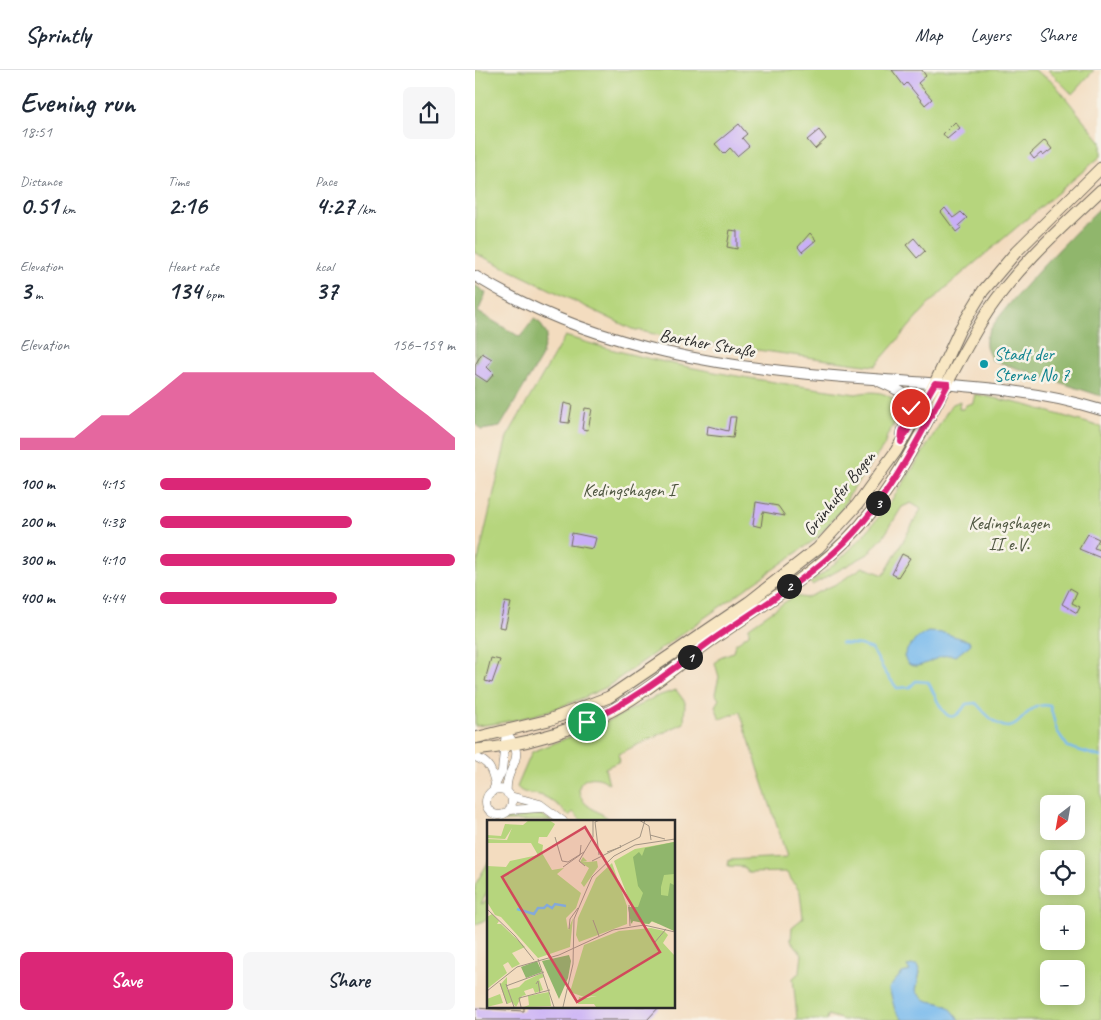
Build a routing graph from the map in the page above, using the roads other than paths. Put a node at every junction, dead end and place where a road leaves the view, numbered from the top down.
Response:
1 (1101, 168) edge
2 (1101, 190) edge
3 (475, 276) edge
4 (876, 380) junction
5 (935, 383) junction
6 (948, 384) junction
7 (1101, 410) edge
8 (901, 442) junction
9 (506, 732) junction
10 (475, 738) edge
11 (516, 744) junction
12 (504, 747) junction
13 (475, 750) edge
14 (475, 757) edge
15 (493, 788) junction
16 (509, 794) junction
17 (544, 808) junction
18 (509, 810) junction
19 (562, 820) edge

1 - 5 main road, Grünhufer Bogen
2 - 6 main road, Grünhufer Bogen
3 - 4 street, Barther Straße
4 - 5 street, Barther Straße
4 - 8 street
5 - 6 street, Barther Straße
5 - 8 main road, Grünhufer Bogen
6 - 7 street, Barther Straße
6 - 11 main road, Grünhufer Bogen
8 - 9 main road, Grünhufer Bogen
9 - 10 main road, Grünhufer Bogen
9 - 11 street
9 - 12 street
11 - 12 main road, Grünhufer Bogen
11 - 16 street
12 - 13 main road, Grünhufer Bogen
12 - 15 street
14 - 15 street
15 - 16 street
15 - 18 street
16 - 17 street
16 - 18 street
17 - 18 street
17 - 19 street

